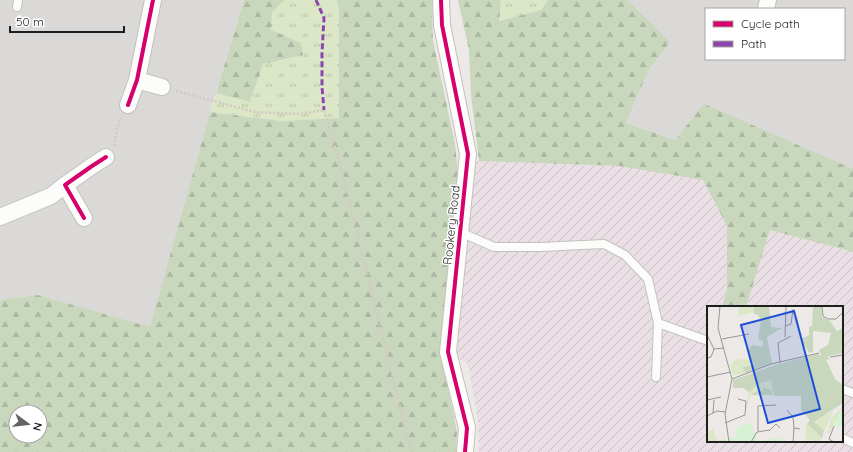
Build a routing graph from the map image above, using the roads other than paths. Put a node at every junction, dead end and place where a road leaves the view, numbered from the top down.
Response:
1 (153, 0) edge
2 (440, 0) edge
3 (137, 80) junction
4 (162, 87) road end
5 (128, 105) road end
6 (106, 157) road end
7 (65, 185) junction
8 (0, 217) edge
9 (84, 218) dead end
10 (460, 232) junction
11 (658, 323) junction
12 (707, 341) edge
13 (656, 377) dead end
14 (843, 389) edge
15 (853, 393) edge
16 (843, 438) edge
17 (853, 443) edge
18 (465, 452) edge

1 - 3 street
2 - 10 street, Rookery Road
3 - 4 street
3 - 5 street
6 - 7 street
7 - 8 street
7 - 9 street
10 - 11 lane
10 - 18 street, Rookery Road
11 - 12 lane
11 - 13 lane
14 - 15 lane
16 - 17 lane

